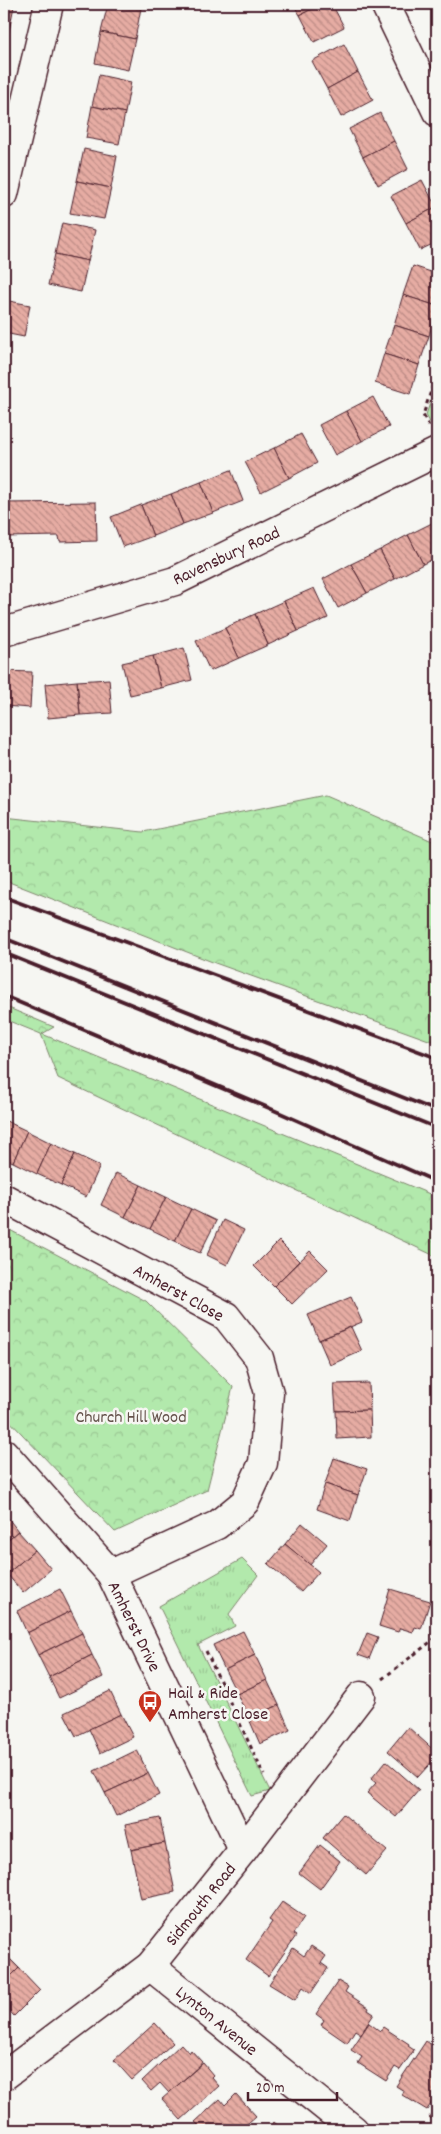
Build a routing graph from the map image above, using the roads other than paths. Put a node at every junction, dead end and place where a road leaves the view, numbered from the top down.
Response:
1 (49, 4) edge
2 (384, 4) edge
3 (437, 112) edge
4 (4, 194) edge
5 (434, 440) edge
6 (4, 632) edge
7 (4, 1198) edge
8 (4, 1452) edge
9 (110, 1574) junction
10 (361, 1696) road end
11 (243, 1850) junction
12 (150, 1966) junction
13 (4, 2076) edge
14 (354, 2130) edge

1 - 4 street
2 - 3 street
5 - 6 street, Ravensbury Road
7 - 9 street, Amherst Close
8 - 9 street, Amherst Drive
9 - 11 street, Amherst Drive
10 - 11 street, Sidmouth Road
11 - 12 street, Sidmouth Road
12 - 13 street, Sidmouth Road
12 - 14 street, Lynton Avenue

